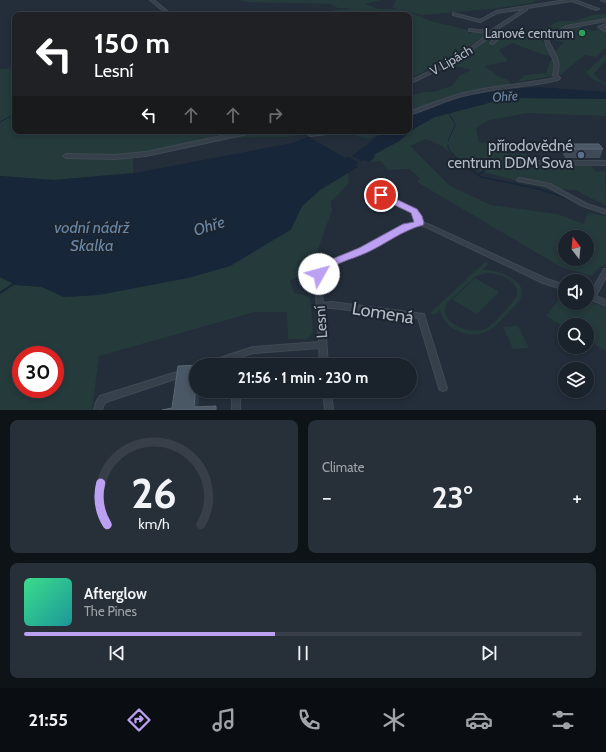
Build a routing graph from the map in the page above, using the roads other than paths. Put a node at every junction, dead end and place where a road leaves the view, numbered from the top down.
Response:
1 (152, 0) edge
2 (540, 0) edge
3 (564, 0) edge
4 (572, 0) edge
5 (603, 0) edge
6 (606, 1) edge
7 (545, 4) junction
8 (540, 5) junction
9 (597, 9) dead end
10 (516, 10) junction
11 (526, 10) dead end
12 (166, 12) edge
13 (454, 14) dead end
14 (520, 14) junction
15 (606, 20) edge
16 (480, 21) junction
17 (606, 25) edge
18 (606, 31) edge
19 (491, 32) junction
20 (492, 43) dead end
21 (412, 82) edge
22 (412, 113) edge
23 (238, 134) edge
24 (66, 156) dead end
25 (510, 163) dead end
26 (606, 163) edge
27 (520, 180) dead end
28 (381, 195) dead end
29 (606, 212) edge
30 (419, 223) junction
31 (606, 270) edge
32 (558, 286) edge
33 (594, 290) edge
34 (594, 298) edge
35 (606, 303) edge
36 (320, 306) junction
37 (322, 345) junction
38 (237, 355) joint
39 (228, 358) edge
40 (323, 358) edge
41 (189, 371) edge
42 (444, 388) dead end
43 (236, 398) edge
44 (327, 398) edge
45 (98, 410) edge
46 (236, 410) edge
47 (328, 410) edge

1 - 12 street
2 - 8 street
3 - 7 street
4 - 7 street
4 - 9 street
5 - 6 street
7 - 8 street
8 - 10 street
10 - 14 street
10 - 16 street
11 - 14 street, V Lipách
13 - 16 street
14 - 19 street, V Lipách
15 - 22 street
16 - 19 street
17 - 18 street
19 - 20 street, V Lipách
19 - 21 street, V Lipách
23 - 24 street
25 - 26 street
27 - 29 street
28 - 30 street
30 - 32 street
30 - 36 street, Lesní
31 - 33 street
34 - 35 street
36 - 37 street, Lesní
36 - 42 street, Lomená
37 - 38 street
37 - 40 street, Lesní
38 - 39 street
41 - 45 street
43 - 46 street
44 - 47 street

